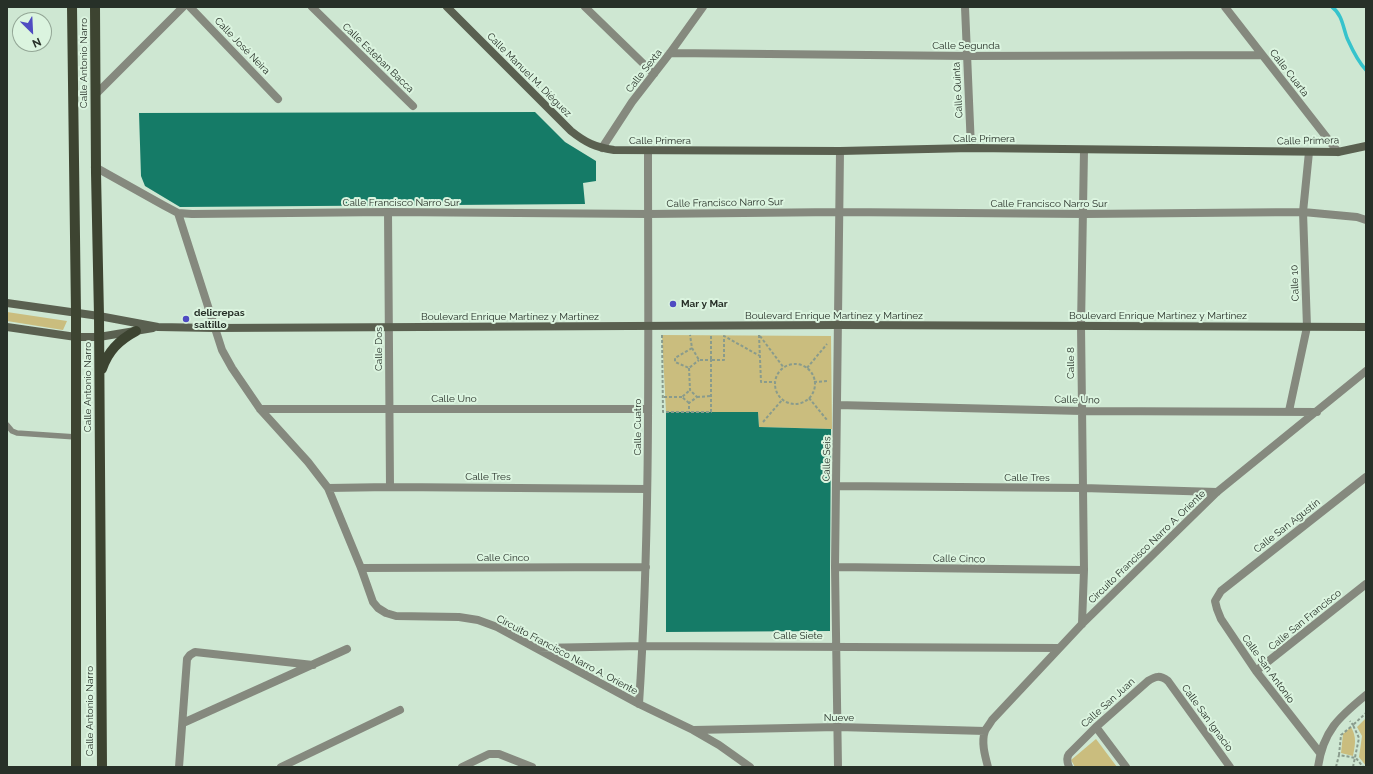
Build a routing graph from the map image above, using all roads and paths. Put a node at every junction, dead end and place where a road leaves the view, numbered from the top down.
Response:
1 (72, 7) edge
2 (95, 7) edge
3 (184, 7) edge
4 (190, 7) edge
5 (312, 7) edge
6 (447, 7) edge
7 (585, 7) edge
8 (703, 7) edge
9 (965, 7) edge
10 (1224, 7) edge
11 (670, 53) junction
12 (1262, 55) junction
13 (967, 56) junction
14 (654, 74) junction
15 (96, 94) junction
16 (278, 99) dead end
17 (413, 106) dead end
18 (1366, 146) edge
19 (602, 148) junction
20 (971, 148) junction
21 (1084, 150) junction
22 (648, 151) junction
23 (840, 151) junction
24 (1309, 152) junction
25 (1338, 152) junction
26 (96, 167) junction
27 (178, 212) junction
28 (388, 212) junction
29 (839, 212) junction
30 (1303, 212) junction
31 (648, 214) junction
32 (1084, 214) junction
33 (1366, 220) edge
34 (7, 303) edge
35 (76, 313) junction
36 (99, 316) junction
37 (838, 325) junction
38 (648, 326) junction
39 (1081, 326) junction
40 (7, 327) edge
41 (158, 327) junction
42 (390, 327) junction
43 (1306, 327) junction
44 (1366, 327) edge
45 (214, 328) junction
46 (136, 331) junction
47 (662, 335) dead end
48 (683, 335) dead end
49 (690, 335) junction
50 (697, 335) dead end
51 (724, 336) junction
52 (731, 336) dead end
53 (752, 336) dead end
54 (759, 336) junction
55 (766, 336) dead end
56 (76, 337) junction
57 (99, 337) junction
58 (830, 341) dead end
59 (692, 348) junction
60 (760, 356) junction
61 (699, 360) junction
62 (711, 360) junction
63 (689, 368) junction
64 (784, 368) junction
65 (807, 368) junction
66 (1366, 371) edge
67 (100, 375) junction
68 (833, 381) dead end
69 (775, 382) junction
70 (814, 382) junction
71 (690, 390) junction
72 (697, 396) junction
73 (711, 396) junction
74 (663, 397) junction
75 (682, 397) junction
76 (809, 398) junction
77 (782, 400) junction
78 (689, 403) junction
79 (838, 405) junction
80 (260, 409) junction
81 (389, 409) junction
82 (648, 409) junction
83 (1082, 411) junction
84 (1289, 411) junction
85 (689, 412) junction
86 (1316, 412) junction
87 (828, 421) dead end
88 (763, 422) dead end
89 (7, 425) edge
90 (76, 437) junction
91 (1366, 477) edge
92 (836, 486) junction
93 (390, 487) junction
94 (328, 488) junction
95 (647, 488) junction
96 (1083, 488) junction
97 (1217, 492) junction
98 (646, 567) junction
99 (835, 567) junction
100 (361, 568) junction
101 (1084, 570) junction
102 (1366, 584) edge
103 (1221, 591) joint
104 (1082, 624) junction
105 (643, 646) junction
106 (835, 646) junction
107 (536, 648) junction
108 (1059, 648) junction
109 (347, 649) dead end
110 (313, 664) junction
111 (1256, 672) junction
112 (1168, 681) joint
113 (1366, 695) edge
114 (639, 704) junction
115 (400, 710) dead end
116 (1366, 713) edge
117 (183, 723) junction
118 (1353, 725) junction
119 (838, 727) junction
120 (1096, 727) junction
121 (693, 730) junction
122 (985, 731) junction
123 (1320, 753) junction
124 (1339, 755) junction
125 (1356, 758) junction
126 (299, 763) edge
127 (76, 767) edge
128 (102, 767) edge
129 (179, 767) edge
130 (281, 767) edge
131 (462, 767) edge
132 (532, 767) edge
133 (750, 767) edge
134 (838, 767) edge
135 (988, 767) edge
136 (1069, 767) edge
137 (1126, 767) edge
138 (1230, 767) edge
139 (1318, 767) edge
140 (1336, 767) edge
141 (1353, 767) edge
142 (1363, 767) edge

1 - 35 main road, Calle Antonio Narro
2 - 15 main road, Calle Antonio Narro
3 - 15 street
4 - 16 street, Calle José Neira
5 - 17 street, Calle Esteban Bacca
6 - 19 street, Calle Manuel M. Diéguez
7 - 14 street
8 - 11 street, Calle Sexta
9 - 13 street, Calle Quinta
10 - 12 street, Calle Cuarta
11 - 13 street, Calle Segunda
11 - 14 street, Calle Sexta
12 - 13 street, Calle Segunda
12 - 25 street, Calle Cuarta
13 - 20 street, Calle Quinta
14 - 19 street, Calle Sexta
15 - 26 main road, Calle Antonio Narro
18 - 25 street, Calle Primera
19 - 22 street, Calle Primera
20 - 21 street, Calle Primera
20 - 23 street, Calle Primera
21 - 24 street, Calle Primera
21 - 32 street, Calle 8
22 - 23 street, Calle Primera
22 - 31 street, Calle Cuatro
23 - 29 street, Calle Seis
24 - 25 street, Calle Primera
24 - 30 street, Calle 10
26 - 27 street, Calle Francisco Narro Sur
26 - 36 main road, Calle Antonio Narro
27 - 28 street, Calle Francisco Narro Sur
27 - 45 street, Circuito Francisco Narro A. Oriente
28 - 31 street, Calle Francisco Narro Sur
28 - 42 street, Calle Dos
29 - 31 street, Calle Francisco Narro Sur
29 - 32 street, Calle Francisco Narro Sur
29 - 37 street, Calle Seis
30 - 32 street, Calle Francisco Narro Sur
30 - 33 street, Calle Francisco Narro Sur
30 - 43 street, Calle 10
31 - 38 street, Calle Cuatro
32 - 39 street, Calle 8
34 - 35 street, Boulevard Enrique Martínez y Martínez
35 - 36 street, Boulevard Enrique Martínez y Martínez
35 - 56 main road, Calle Antonio Narro
36 - 41 street, Boulevard Enrique Martínez y Martínez
36 - 57 main road, Calle Antonio Narro
37 - 38 street, Boulevard Enrique Martínez y Martínez
37 - 39 street, Boulevard Enrique Martínez y Martínez
37 - 79 street, Calle Seis
38 - 42 street, Boulevard Enrique Martínez y Martínez
38 - 82 street, Calle Cuatro
39 - 43 street, Boulevard Enrique Martínez y Martínez
39 - 83 street, Calle 8
40 - 56 street, Boulevard Enrique Martínez y Martínez
41 - 45 street, Boulevard Enrique Martínez y Martínez
41 - 46 street, Boulevard Enrique Martínez y Martínez
42 - 45 street, Boulevard Enrique Martínez y Martínez
42 - 81 street, Calle Dos
43 - 44 street, Boulevard Enrique Martínez y Martínez
43 - 84 street, Calle 10
45 - 80 street, Circuito Francisco Narro A. Oriente
46 - 57 street, Boulevard Enrique Martínez y Martínez
46 - 67 main road
47 - 74 path
48 - 49 path
49 - 50 path
49 - 59 path
51 - 52 path
51 - 60 path
51 - 62 path
51 - 62 path
53 - 54 path
54 - 55 path
54 - 60 path
54 - 64 path
56 - 57 street, Boulevard Enrique Martínez y Martínez
56 - 90 main road, Calle Antonio Narro
57 - 67 main road, Calle Antonio Narro
58 - 65 path
59 - 61 path
59 - 63 path
60 - 69 path
61 - 62 path
61 - 63 path
62 - 73 path
63 - 71 path
64 - 65 path
64 - 69 path
65 - 70 path
66 - 86 street, Circuito Francisco Narro A. Oriente
67 - 128 main road, Calle Antonio Narro
68 - 70 path
69 - 77 path
70 - 76 path
71 - 72 path
71 - 75 path
72 - 73 path
72 - 78 path
73 - 85 path
74 - 75 path
74 - 85 path
75 - 78 path
76 - 77 path
76 - 87 path
77 - 88 path
78 - 85 path
79 - 83 street, Calle Uno
79 - 92 street, Calle Seis
80 - 81 street, Calle Uno
80 - 94 street, Circuito Francisco Narro A. Oriente
81 - 82 street, Calle Uno
81 - 93 street, Calle Dos
82 - 95 street, Calle Cuatro
83 - 84 street, Calle Uno
83 - 96 street, Calle 8
84 - 86 street, Calle Uno
86 - 97 street, Circuito Francisco Narro A. Oriente
89 - 90 lane
90 - 127 main road, Calle Antonio Narro
91 - 103 street, Calle San Agustín
92 - 96 street, Calle Tres
92 - 99 street, Calle Seis
93 - 94 street, Calle Tres
93 - 95 street, Calle Tres
94 - 100 street, Circuito Francisco Narro A. Oriente
95 - 98 street, Calle Cuatro
96 - 97 street, Calle Tres
96 - 101 street, Calle 8
97 - 104 street, Circuito Francisco Narro A. Oriente
98 - 100 street, Calle Cinco
98 - 105 street, Calle Cuatro
99 - 101 street, Calle Cinco
99 - 106 street, Calle Seis
100 - 107 street, Circuito Francisco Narro A. Oriente
101 - 104 street, Calle 8
102 - 111 street, Calle San Francisco
103 - 111 street, Calle San Antonio
104 - 108 street, Circuito Francisco Narro A. Oriente
105 - 106 street, Calle Siete
105 - 107 street, Calle Siete
105 - 114 street, Calle Cuatro
106 - 108 street, Calle Siete
106 - 119 street, Calle Seis
107 - 114 street, Circuito Francisco Narro A. Oriente
108 - 122 street, Circuito Francisco Narro A. Oriente
109 - 110 street
110 - 117 street
110 - 117 street
111 - 123 street, Calle San Antonio
112 - 120 street, Calle San Juan
112 - 138 street, Calle San Ignacio
113 - 123 street
114 - 121 street, Circuito Francisco Narro A. Oriente
115 - 126 street
116 - 118 path
117 - 129 street
118 - 124 path
118 - 125 path
119 - 121 street, Nueve
119 - 122 street, Nueve
119 - 134 street, Calle Seis
120 - 136 street, Calle San Juan
120 - 137 street
121 - 133 street, Circuito Francisco Narro A. Oriente
122 - 135 street
123 - 139 street
124 - 125 path
124 - 140 path
125 - 141 path
125 - 142 path
126 - 130 street
131 - 132 street

